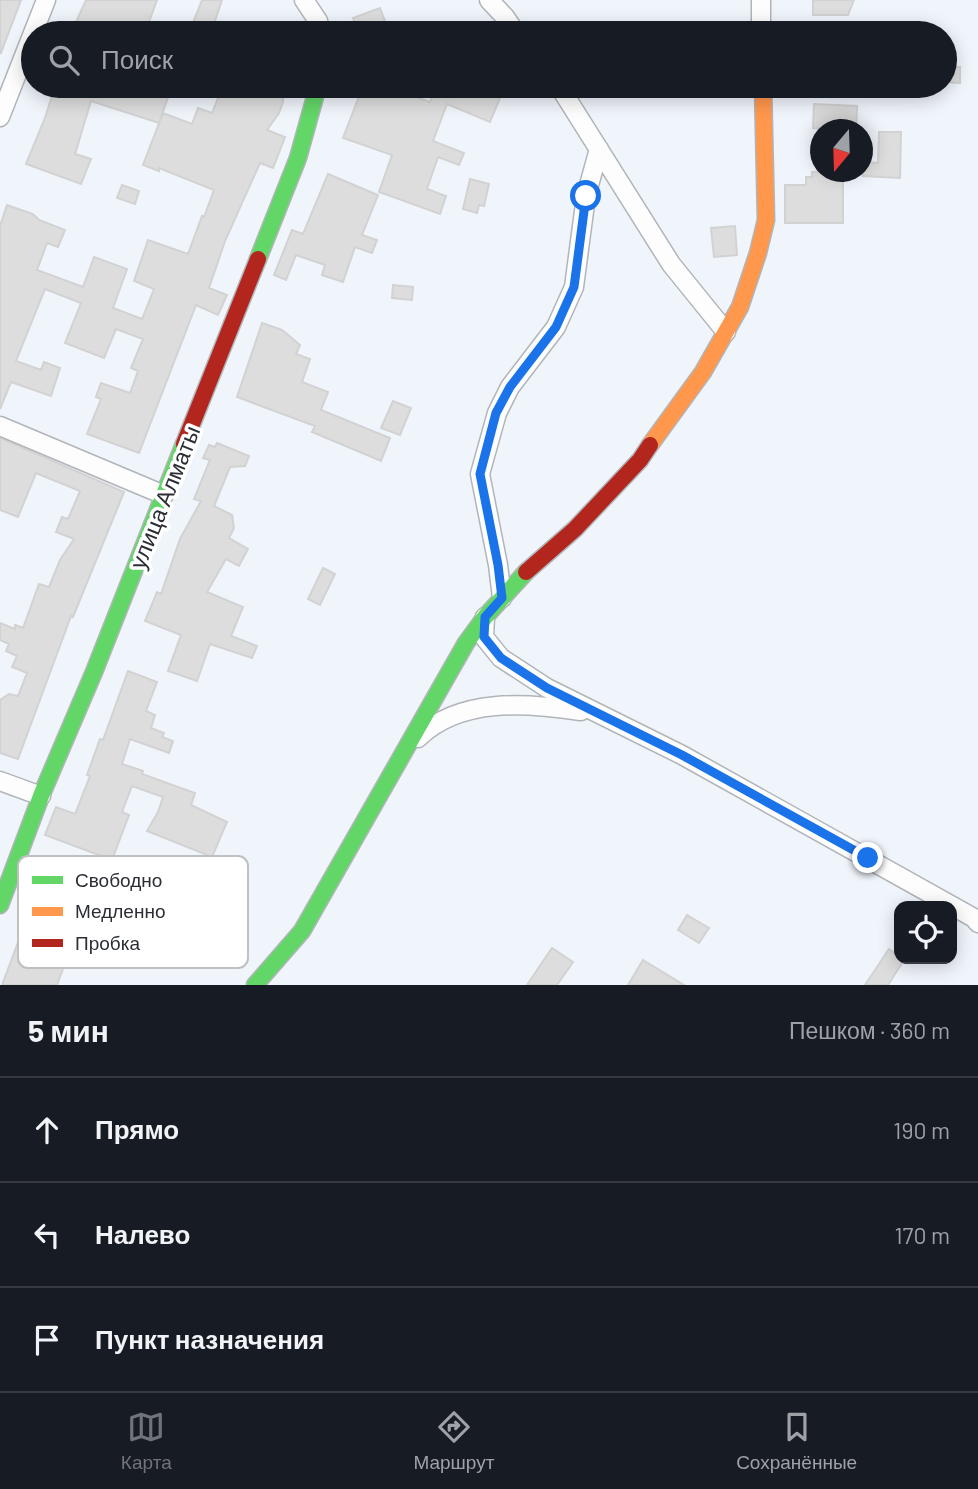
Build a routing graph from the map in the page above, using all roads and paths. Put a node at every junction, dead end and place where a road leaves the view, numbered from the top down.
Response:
1 (46, 0) edge
2 (304, 0) edge
3 (489, 0) edge
4 (761, 0) edge
5 (38, 21) edge
6 (317, 21) edge
7 (508, 21) edge
8 (761, 21) edge
9 (21, 64) edge
10 (315, 98) edge
11 (567, 98) edge
12 (763, 98) edge
13 (0, 117) edge
14 (599, 149) junction
15 (726, 332) junction
16 (0, 426) edge
17 (164, 495) junction
18 (502, 598) junction
19 (485, 617) junction
20 (599, 714) junction
21 (406, 750) junction
22 (0, 780) edge
23 (41, 796) junction
24 (18, 856) edge
25 (18, 857) edge
26 (0, 905) edge
27 (978, 923) edge
28 (254, 985) edge

1 - 5 street
2 - 6 street
3 - 7 street
4 - 8 street
9 - 13 street
10 - 17 street, улица Алматы
11 - 14 street
12 - 15 street
14 - 15 street
14 - 18 street
15 - 18 street
16 - 17 street
17 - 23 street, улица Алматы
18 - 19 street
19 - 20 street
19 - 21 street
20 - 21 street
20 - 27 street
21 - 28 street
22 - 23 street
23 - 24 street, улица Алматы
25 - 26 street, улица Алматы

